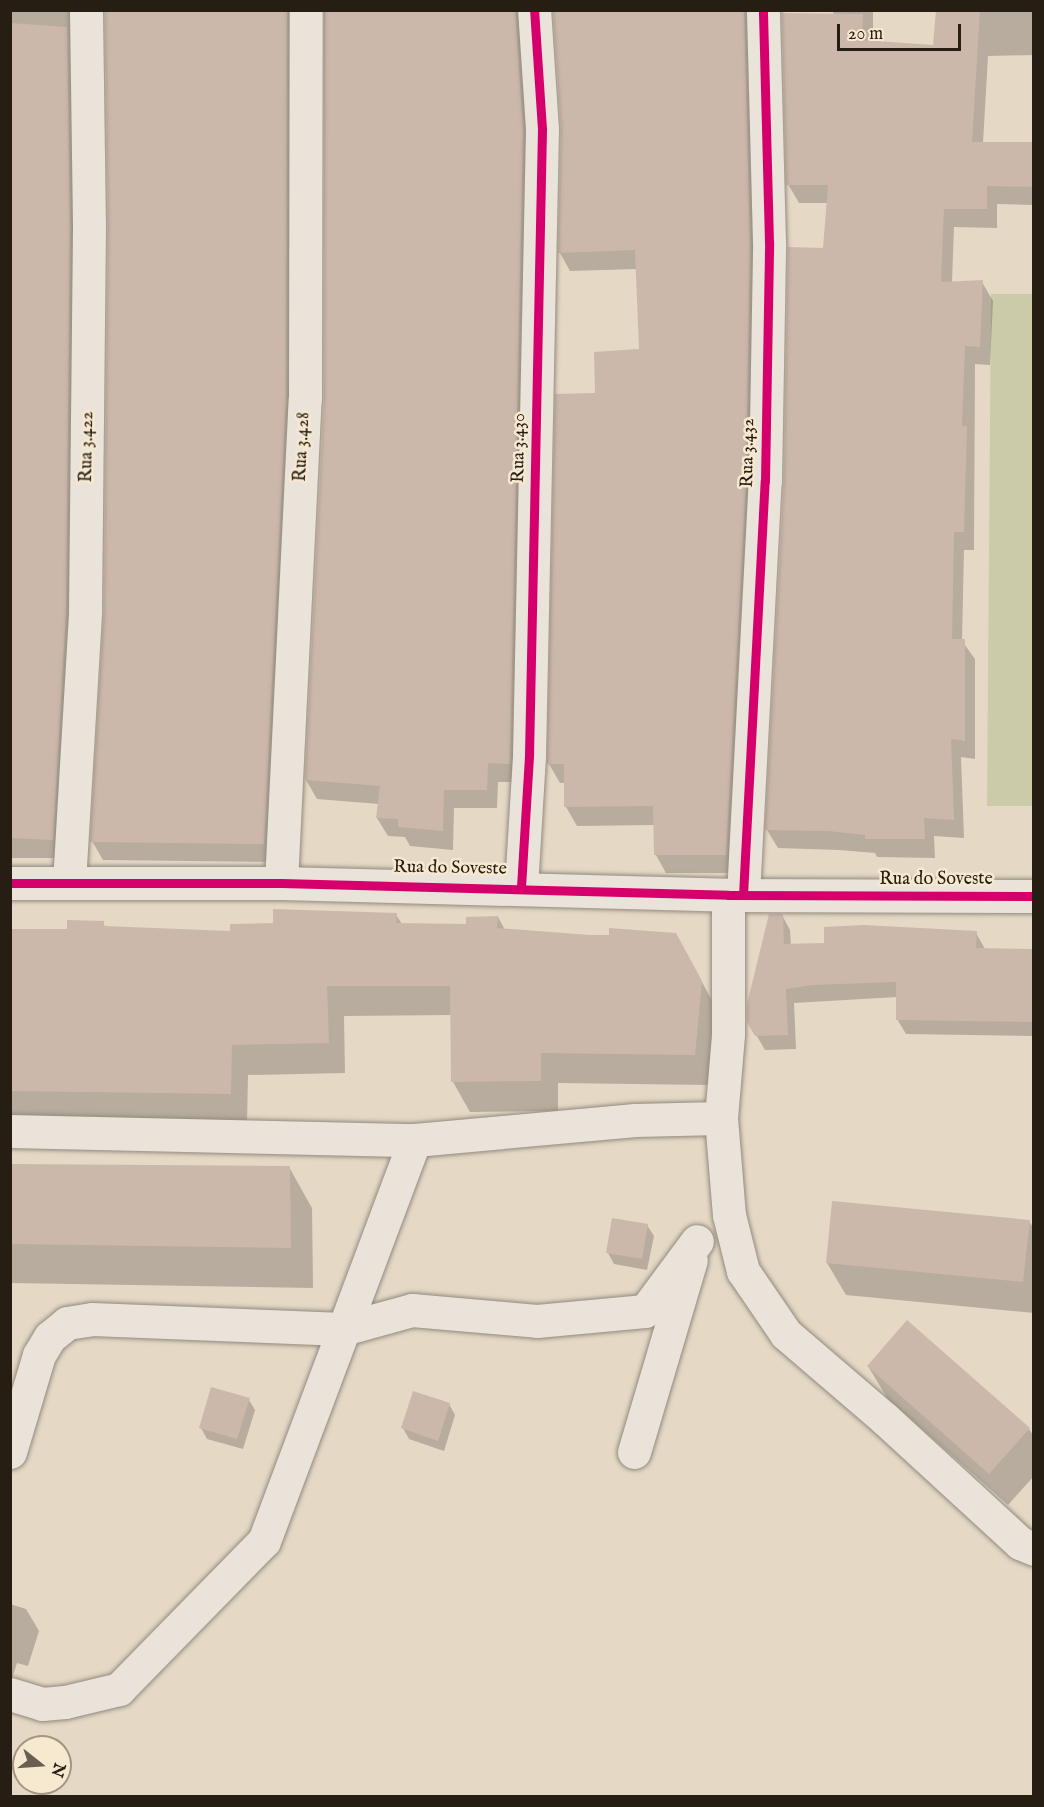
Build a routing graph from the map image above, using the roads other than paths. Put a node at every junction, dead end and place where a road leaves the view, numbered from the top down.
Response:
1 (87, 10) edge
2 (306, 10) edge
3 (534, 10) edge
4 (763, 10) edge
5 (10, 883) edge
6 (69, 883) junction
7 (281, 883) junction
8 (522, 887) junction
9 (735, 895) junction
10 (1034, 896) edge
11 (721, 1118) junction
12 (10, 1131) edge
13 (415, 1140) junction
14 (729, 1215) junction
15 (697, 1241) junction
16 (343, 1329) junction
17 (10, 1452) edge
18 (634, 1452) dead end
19 (1034, 1549) edge
20 (10, 1694) edge

1 - 6 street, Rua 3.422
2 - 7 street, Rua 3.428
3 - 8 street, Rua 3.430
4 - 9 street, Rua 3.432
5 - 6 street, Rua do Soveste
6 - 7 street, Rua do Soveste
7 - 8 street, Rua do Soveste
8 - 9 street, Rua do Soveste
9 - 10 street, Rua do Soveste
9 - 11 street, Rua 3.432
11 - 13 street
11 - 14 street, Rua 3.432
12 - 13 street
13 - 16 street
14 - 15 street
14 - 19 street, Rua 3.432
15 - 16 street
15 - 18 street
16 - 17 street
16 - 20 street

